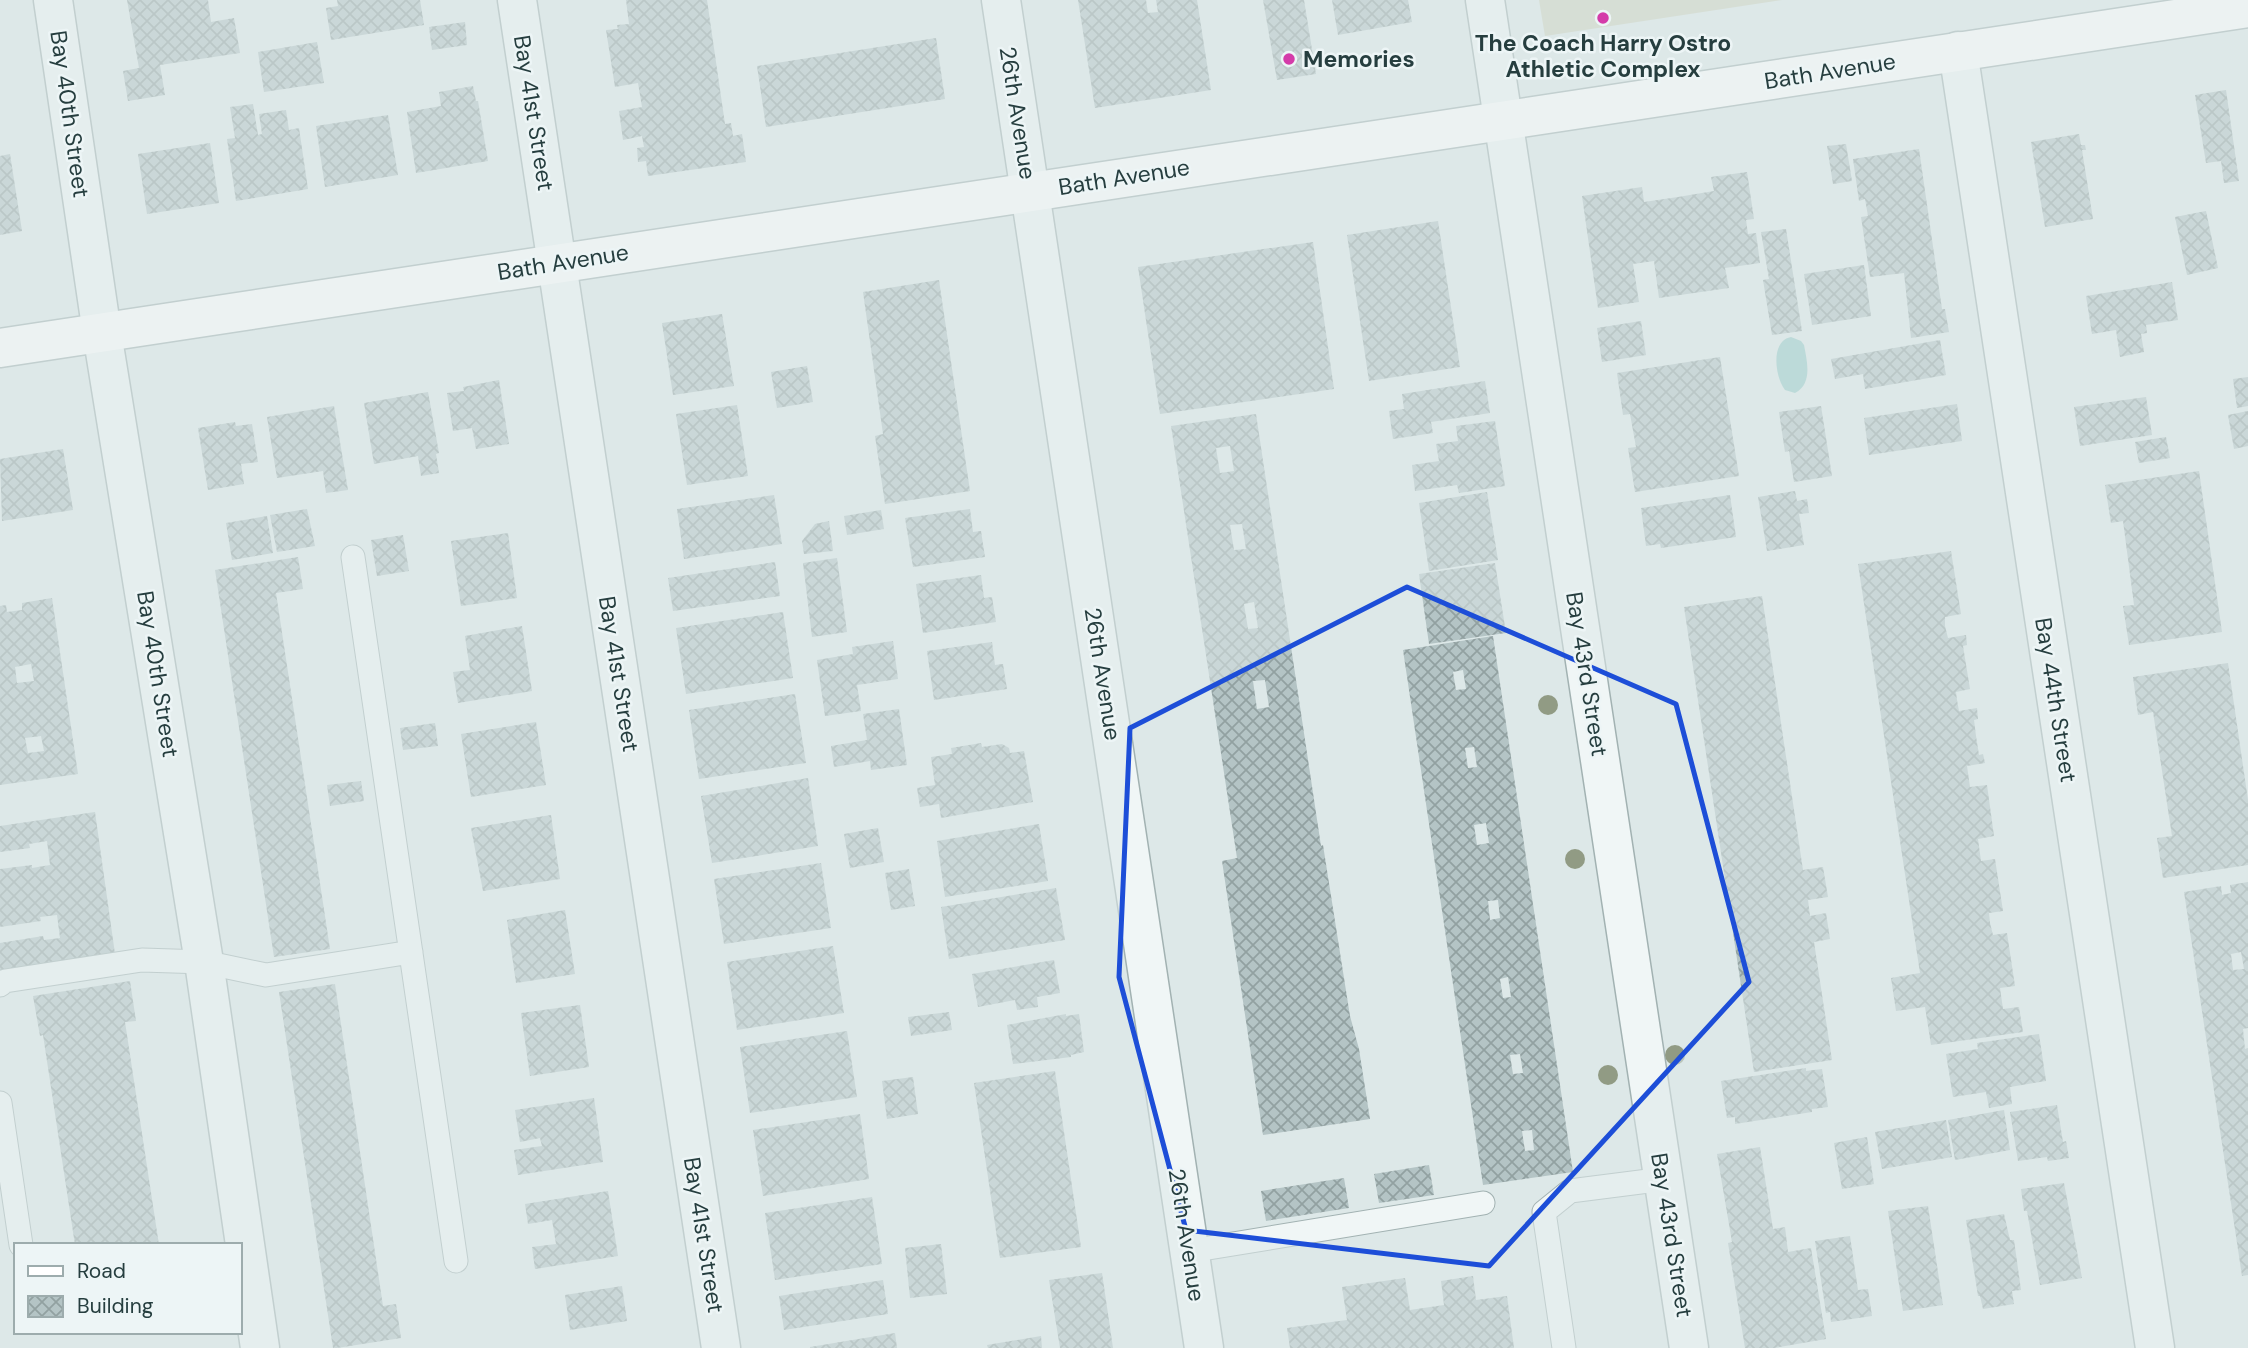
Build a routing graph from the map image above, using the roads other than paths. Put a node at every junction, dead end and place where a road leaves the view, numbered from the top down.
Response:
1 (53, 0) edge
2 (517, 0) edge
3 (1001, 0) edge
4 (1485, 0) edge
5 (2248, 8) edge
6 (1958, 51) junction
7 (1503, 120) junction
8 (1030, 191) junction
9 (557, 263) junction
10 (102, 332) junction
11 (0, 348) edge
12 (353, 558) dead end
13 (411, 952) junction
14 (204, 962) junction
15 (0, 985) edge
16 (0, 1103) edge
17 (1664, 1179) junction
18 (1483, 1203) dead end
19 (21, 1243) edge
20 (239, 1243) edge
21 (1190, 1251) junction
22 (456, 1261) dead end
23 (242, 1264) edge
24 (247, 1304) edge
25 (260, 1348) edge
26 (721, 1348) edge
27 (1205, 1348) edge
28 (1564, 1348) edge
29 (1689, 1348) edge
30 (2155, 1348) edge

1 - 10 street, Bay 40th Street
2 - 9 street, Bay 41st Street
3 - 8 street, 26th Avenue
4 - 7 street, Bay 43rd Street
5 - 6 street, Bath Avenue
6 - 7 street, Bath Avenue
6 - 30 street, Bay 44th Street
7 - 8 street, Bath Avenue
7 - 17 street, Bay 43rd Street
8 - 9 street, Bath Avenue
8 - 21 street, 26th Avenue
9 - 10 street, Bath Avenue
9 - 26 street, Bay 41st Street
10 - 11 street, Bath Avenue
10 - 14 street, Bay 40th Street
12 - 13 lane
13 - 14 lane
13 - 22 lane
14 - 15 lane
14 - 20 street, Bay 40th Street
16 - 19 lane
17 - 28 lane
17 - 29 street, Bay 43rd Street
18 - 21 lane
21 - 27 street, 26th Avenue
23 - 24 street, Bay 40th Street
24 - 25 street, Bay 40th Street

